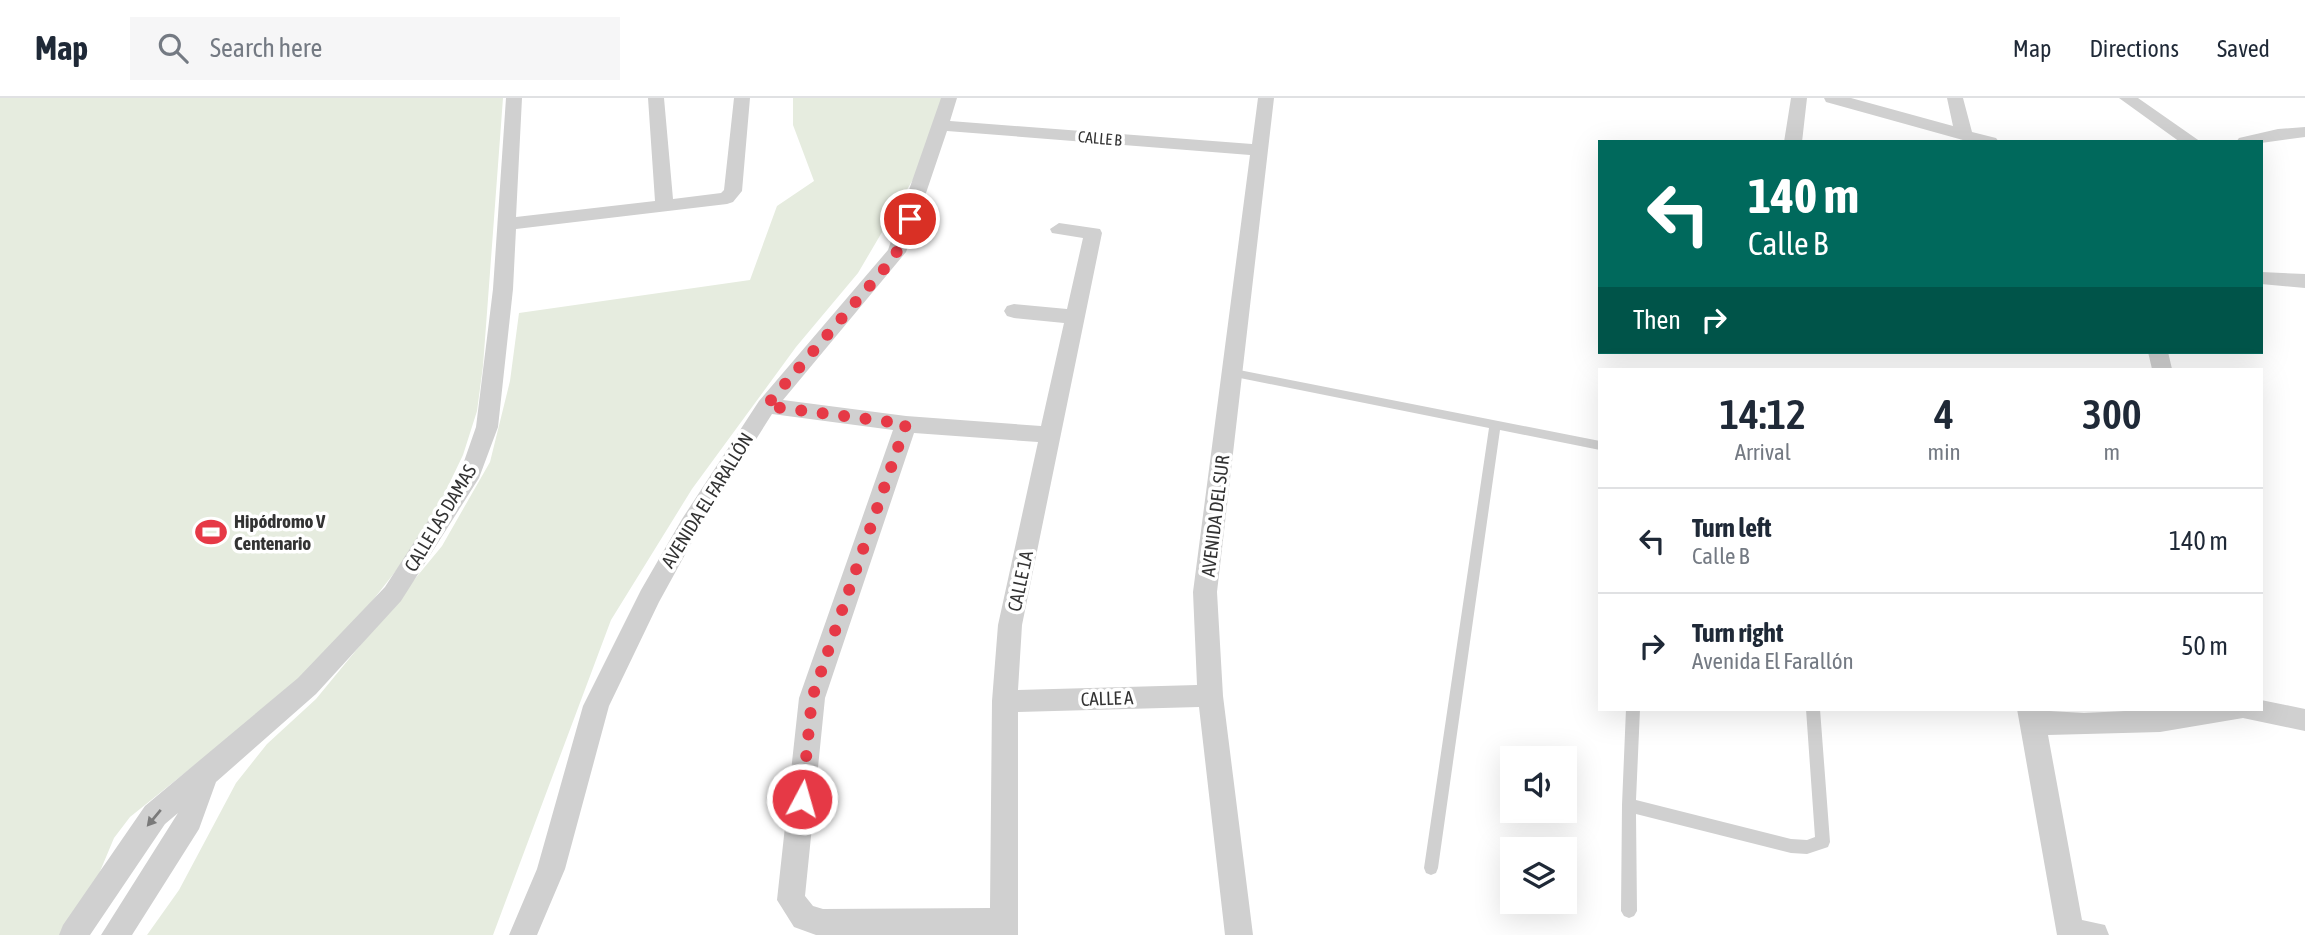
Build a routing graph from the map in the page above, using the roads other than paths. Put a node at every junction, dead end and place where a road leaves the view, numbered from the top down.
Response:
1 (513, 98) edge
2 (656, 98) edge
3 (742, 98) edge
4 (949, 98) edge
5 (1266, 98) edge
6 (1799, 98) edge
7 (1832, 98) edge
8 (1955, 98) edge
9 (2127, 98) edge
10 (941, 125) junction
11 (2305, 132) edge
12 (1964, 135) junction
13 (1793, 140) edge
14 (1983, 140) edge
15 (2189, 140) edge
16 (2253, 140) edge
17 (1259, 150) junction
18 (664, 204) junction
19 (506, 224) junction
20 (1059, 229) dead end
21 (1093, 233) joint
22 (2263, 278) edge
23 (2305, 281) edge
24 (1014, 311) dead end
25 (1076, 317) junction
26 (1234, 373) junction
27 (766, 406) junction
28 (906, 424) junction
29 (1495, 425) junction
30 (1051, 435) junction
31 (1598, 446) edge
32 (1210, 696) junction
33 (1005, 701) junction
34 (1633, 711) edge
35 (1813, 711) edge
36 (2225, 711) edge
37 (2260, 711) edge
38 (2031, 716) edge
39 (2305, 720) edge
40 (206, 774) junction
41 (1629, 805) junction
42 (1430, 868) dead end
43 (1629, 911) dead end
44 (1004, 928) edge
45 (77, 930) edge
46 (115, 934) edge
47 (2079, 934) edge
48 (523, 935) edge
49 (1239, 935) edge

1 - 19 street, CALLE LAS DAMAS
2 - 18 street
3 - 18 street
4 - 10 street, AVENIDA EL FARALLÓN
5 - 17 street, AVENIDA DEL SUR
6 - 13 street
7 - 12 street
8 - 12 street
9 - 15 street
10 - 17 street, CALLE B
10 - 27 street, AVENIDA EL FARALLÓN
11 - 16 street
12 - 14 street
17 - 26 street, AVENIDA DEL SUR
18 - 19 street
19 - 40 street, CALLE LAS DAMAS
20 - 21 street
21 - 25 street, CALLE 1A
22 - 23 street
24 - 25 street
25 - 30 street, CALLE 1A
26 - 29 lane
26 - 32 street, AVENIDA DEL SUR
27 - 28 street
27 - 48 street, AVENIDA EL FARALLÓN
28 - 30 street
28 - 44 street
29 - 31 lane
29 - 42 lane
30 - 33 street, CALLE 1A
32 - 33 street, CALLE A
32 - 49 street, AVENIDA DEL SUR
33 - 44 street, CALLE 1A
34 - 41 lane
35 - 41 lane
36 - 38 street
37 - 39 street
38 - 47 street
40 -> 45 street, CALLE LAS DAMAS
40 - 46 street, CALLE LAS DAMAS
41 - 43 lane
45 - 46 street

